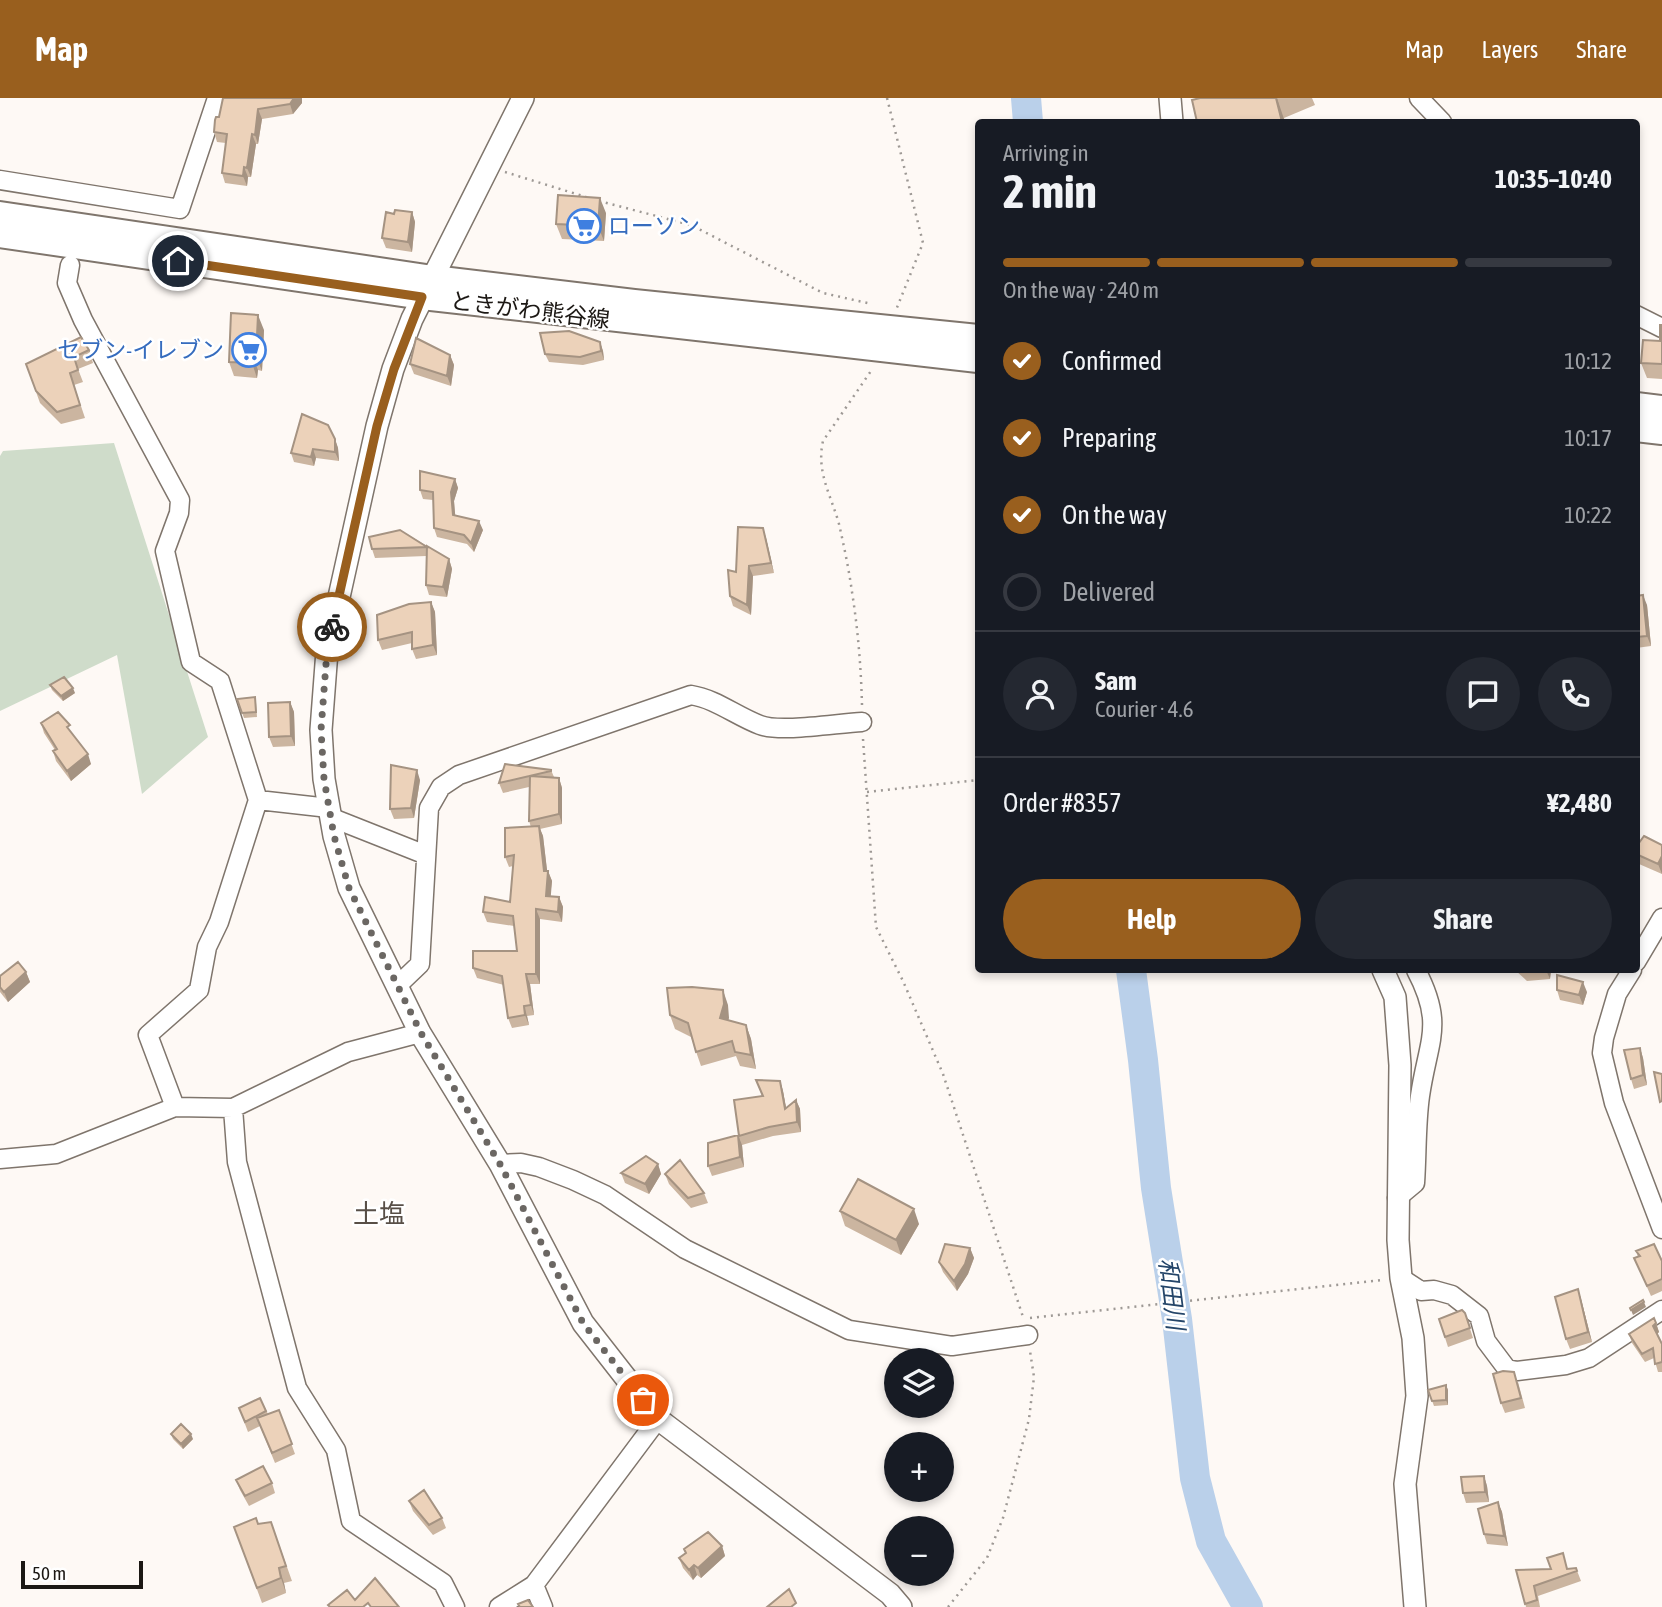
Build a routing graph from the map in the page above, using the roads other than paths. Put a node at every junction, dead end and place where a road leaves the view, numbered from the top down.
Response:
1 (217, 98) edge
2 (523, 98) edge
3 (1170, 98) edge
4 (1419, 98) edge
5 (1172, 119) edge
6 (1433, 119) edge
7 (0, 180) edge
8 (0, 214) edge
9 (0, 235) edge
10 (70, 265) dead end
11 (428, 288) junction
12 (1640, 316) edge
13 (884, 328) junction
14 (1662, 328) edge
15 (975, 337) edge
16 (975, 359) edge
17 (1640, 405) edge
18 (1662, 408) edge
19 (1640, 429) edge
20 (1662, 432) edge
21 (862, 722) road end
22 (258, 800) junction
23 (330, 813) junction
24 (426, 855) junction
25 (1662, 918) edge
26 (1640, 955) edge
27 (1384, 973) edge
28 (1418, 973) edge
29 (1630, 973) edge
30 (397, 986) junction
31 (421, 1033) junction
32 (175, 1107) junction
33 (233, 1108) junction
34 (0, 1159) edge
35 (500, 1164) junction
36 (1397, 1198) junction
37 (1662, 1228) edge
38 (1401, 1278) junction
39 (1662, 1310) edge
40 (1028, 1335) road end
41 (658, 1419) junction
42 (534, 1585) junction
43 (455, 1607) edge
44 (499, 1607) edge
45 (543, 1607) edge
46 (901, 1607) edge
47 (1415, 1607) edge

1 - 7 street
2 - 11 street
3 - 5 street
4 - 6 street
8 - 11 main road, ときがわ熊谷線
9 - 11 main road, ときがわ熊谷線
10 - 22 street
11 - 13 main road, ときがわ熊谷線
11 - 23 street
12 - 14 street
13 - 15 main road, ときがわ熊谷線
13 - 16 main road, ときがわ熊谷線
17 - 18 main road
19 - 20 main road
21 - 24 street
22 - 23 street
22 - 32 street
23 - 24 street
23 - 30 street
24 - 30 street
25 - 26 street
27 - 36 street
28 - 36 street
29 - 37 street
30 - 31 street
31 - 33 street
31 - 35 street
32 - 33 street
32 - 34 street
33 - 43 street
35 - 40 street
35 - 41 street
36 - 38 street
38 - 39 street
38 - 47 street
41 - 42 street
41 - 46 street
42 - 44 street
42 - 45 street

